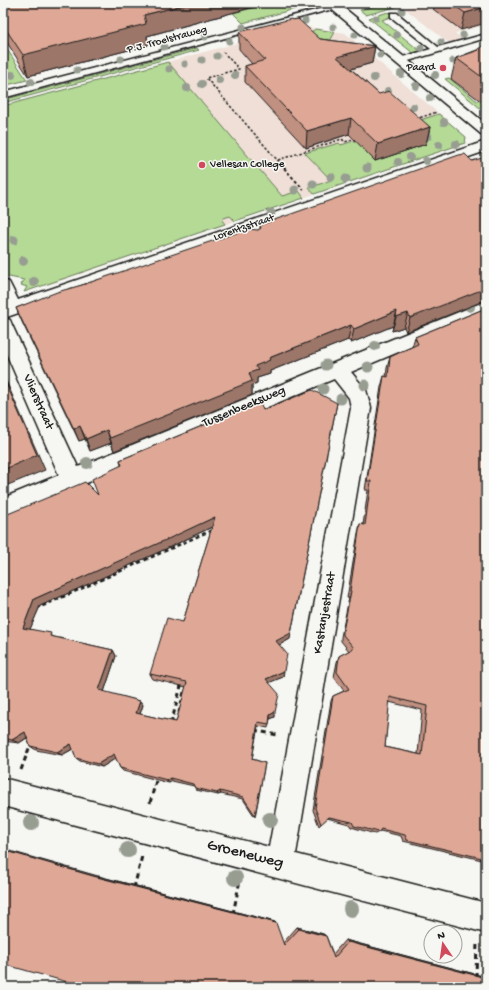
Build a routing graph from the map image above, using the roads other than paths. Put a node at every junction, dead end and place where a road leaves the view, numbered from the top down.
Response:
1 (351, 3) edge
2 (333, 5) edge
3 (394, 15) dead end
4 (486, 36) edge
5 (437, 50) junction
6 (402, 60) junction
7 (3, 95) edge
8 (486, 131) edge
9 (486, 146) edge
10 (3, 286) edge
11 (486, 308) edge
12 (8, 310) edge
13 (3, 325) edge
14 (337, 369) junction
15 (72, 479) junction
16 (3, 508) edge
17 (7, 794) edge
18 (280, 864) junction
19 (482, 917) edge

1 - 2 lane, P.J. Troelstraweg
2 - 6 street
2 - 7 lane, P.J. Troelstraweg
3 - 5 lane
4 - 5 lane
5 - 6 lane
6 - 8 street
9 - 12 street, Lorentzstraat
10 - 12 street
11 - 14 street, Tussenbeeksweg
13 - 15 street, Vlierstraat
14 - 15 street, Tussenbeeksweg
14 - 18 street, Kastanjestraat
15 - 16 street, Tussenbeeksweg
17 - 18 street, Groeneweg
18 - 19 street, Groeneweg

